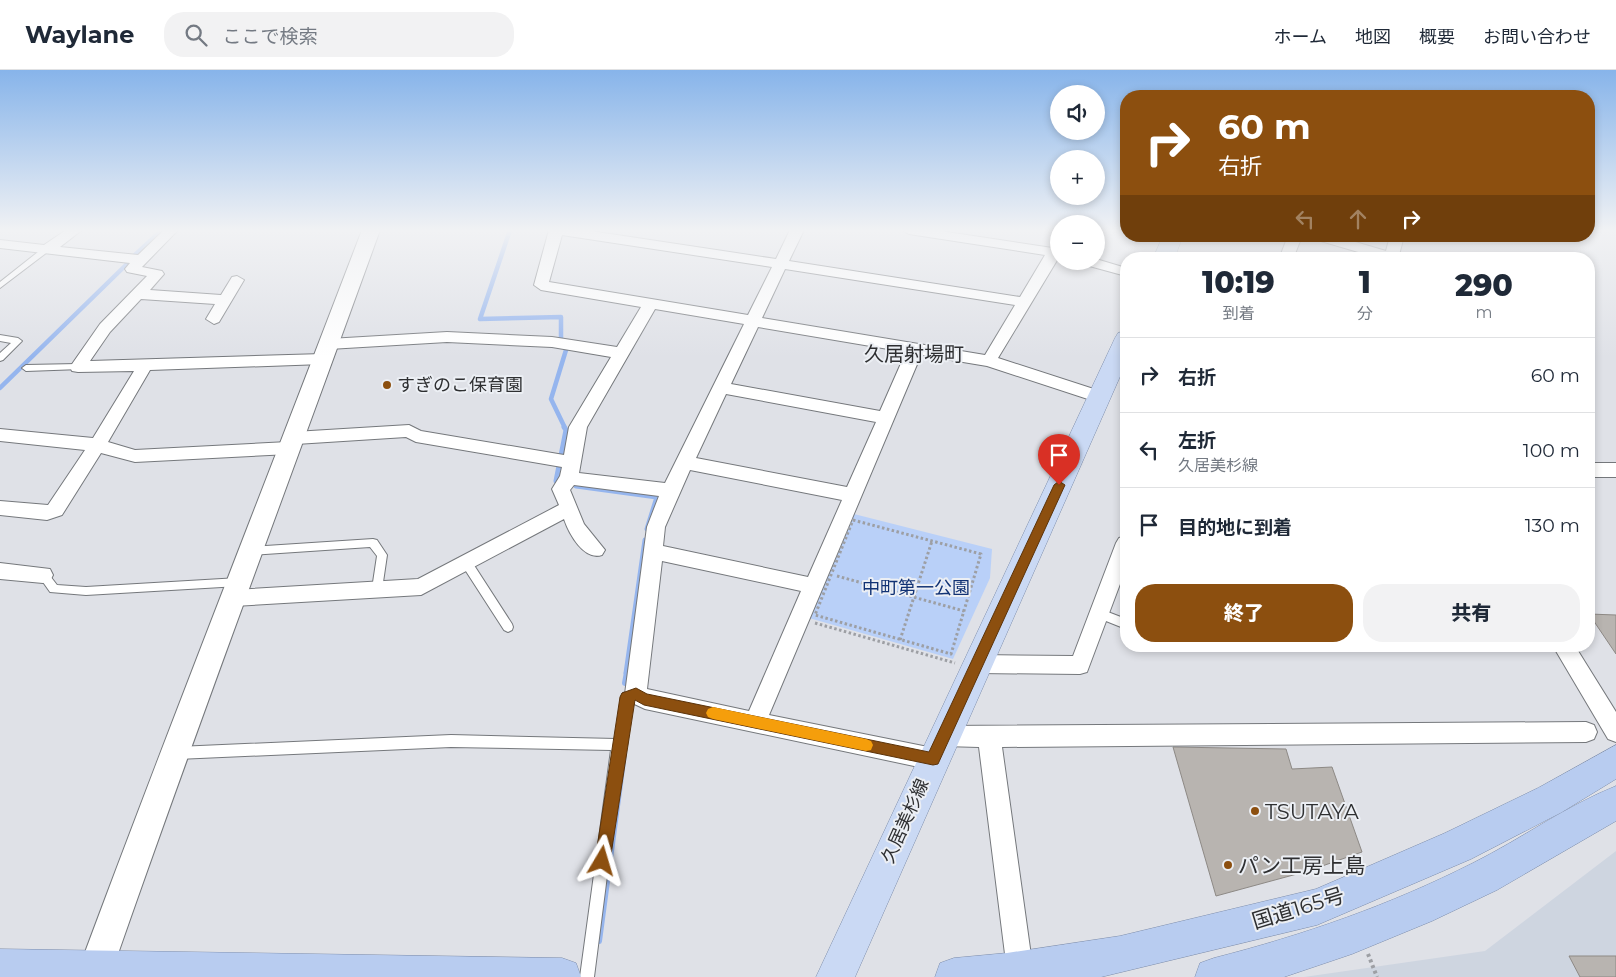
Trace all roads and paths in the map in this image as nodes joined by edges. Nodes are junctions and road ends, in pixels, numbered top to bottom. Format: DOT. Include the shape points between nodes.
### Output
graph roads {
  1 [pos="17,272"];
  2 [pos="149,272"];
  3 [pos="355,272"];
  4 [pos="544,272"];
  5 [pos="776,272"];
  6 [pos="833,272"];
  7 [pos="1043,272"];
  8 [pos="237,280"];
  9 [pos="0,286"];
  10 [pos="137,294"];
  11 [pos="225,300"];
  12 [pos="1024,302"];
  13 [pos="650,303"];
  14 [pos="214,319"];
  15 [pos="753,321"];
  16 [pos="0,338"];
  17 [pos="916,348"];
  18 [pos="326,351"];
  19 [pos="621,353"];
  20 [pos="0,358"];
  21 [pos="989,361"];
  22 [pos="145,365"];
  23 [pos="78,367"];
  24 [pos="26,368"];
  25 [pos="1119,371"];
  26 [pos="722,388"];
  27 [pos="1100,397"];
  28 [pos="886,418"];
  29 [pos="0,435"];
  30 [pos="292,443"];
  31 [pos="96,445"];
  32 [pos="685,462"];
  33 [pos="566,466"];
  34 [pos="1595,470"];
  35 [pos="1616,470"];
  36 [pos="671,491"];
  37 [pos="853,495"];
  38 [pos="0,508"];
  39 [pos="569,508"];
  40 [pos="932,541"];
  41 [pos="595,550"];
  42 [pos="252,551"];
  43 [pos="653,552"];
  44 [pos="1120,559"];
  45 [pos="466,562"];
  46 [pos="0,571"];
  47 [pos="831,574"];
  48 [pos="43,575"];
  49 [pos="814,586"];
  50 [pos="237,590"];
  51 [pos="377,590"];
  52 [pos="914,597"];
  53 [pos="964,611"];
  54 [pos="1100,614"];
  55 [pos="800,618"];
  56 [pos="1120,622"];
  57 [pos="508,626"];
  58 [pos="900,640"];
  59 [pos="1567,652"];
  60 [pos="966,664"];
  61 [pos="636,694"];
  62 [pos="755,722"];
  63 [pos="1586,732"];
  64 [pos="1616,732"];
  65 [pos="989,737"];
  66 [pos="618,745"];
  67 [pos="938,747"];
  68 [pos="173,753"];
  69 [pos="1616,761"];
  70 [pos="1616,803"];
  71 [pos="0,968"];
  72 [pos="1020,970"];
  73 [pos="94,974"];
  74 [pos="562,977"];
  75 [pos="587,977"];
  76 [pos="836,977"];
  77 [pos="954,977"];
  78 [pos="1214,977"];
  1 -- 9 [label="lane"];
  2 -- 10 [label="street" via="157,274"];
  3 -- 18 [label="street"];
  4 -- 13 [label="street" via="540,285"];
  5 -- 15 [label="street"];
  6 -- 12 [label="street"];
  7 -- 12 [label="street"];
  8 -- 11 [label="street"];
  10 -- 11 [label="street"];
  10 -- 23 [label="street" via="105,328"];
  11 -- 14 [label="street"];
  12 -- 21 [label="street"];
  13 -- 15 [label="street"];
  13 -- 19 [label="street"];
  15 -- 17 [label="street"];
  15 -- 26 [label="street"];
  16 -- 20 [label="lane" via="18,341"];
  17 -- 21 [label="street"];
  17 -- 28 [label="street"];
  18 -- 19 [label="street" via="447,337 565,344"];
  18 -- 22 [label="street"];
  18 -- 30 [label="street"];
  19 -- 33 [label="street" via="578,427"];
  21 -- 27 [label="street"];
  22 -- 23 [label="street"];
  22 -- 31 [label="street"];
  23 -- 24 [label="lane"];
  25 -- 27 [label="main road, 久居美杉線"];
  26 -- 28 [label="street"];
  26 -- 32 [label="street"];
  27 -- 60 [label="main road, 久居美杉線"];
  28 -- 37 [label="street"];
  29 -- 31 [label="street"];
  30 -- 31 [label="street" via="135,456"];
  30 -- 33 [label="street" via="408,431 416,436"];
  30 -- 42 [label="street"];
  31 -- 38 [label="street" via="54,510 47,513"];
  32 -- 36 [label="street"];
  32 -- 37 [label="street"];
  33 -- 36 [label="street"];
  33 -- 39 [label="street" via="561,490"];
  34 -- 35 [label="street"];
  36 -- 43 [label="street" via="656,527"];
  37 -- 49 [label="street"];
  39 -- 41 [label="street" via="576,527"];
  39 -- 45 [label="street"];
  40 -- 47 [label="path" via="853,520"];
  40 -- 52 [label="path"];
  40 -- 53 [label="path" via="981,554"];
  42 -- 50 [label="street"];
  42 -- 51 [label="lane" via="373,543 382,555"];
  43 -- 49 [label="street"];
  43 -- 61 [label="street"];
  44 -- 54 [label="street"];
  45 -- 51 [label="street" via="421,587"];
  45 -- 57 [label="lane"];
  46 -- 48 [label="street"];
  47 -- 52 [label="path"];
  47 -- 53 [label="path" via="815,616 951,654"];
  48 -- 50 [label="lane" via="54,589"];
  49 -- 55 [label="street"];
  50 -- 51 [label="street"];
  50 -- 68 [label="street"];
  52 -- 53 [label="path"];
  52 -- 58 [label="path"];
  54 -- 56 [label="lane"];
  54 -- 60 [label="street" via="1080,665"];
  55 -- 60 [label="path"];
  55 -- 62 [label="street"];
  59 -- 64 [label="street"];
  60 -- 67 [label="main road, 久居美杉線"];
  61 -- 62 [label="street" via="644,699"];
  61 -- 66 [label="lane" via="627,697 621,746"];
  62 -- 67 [label="street"];
  63 -- 65 [label="street"];
  65 -- 67 [label="street"];
  65 -- 72 [label="street"];
  66 -- 68 [label="lane" via="450,741"];
  66 -- 75 [label="lane"];
  67 -- 76 [label="main road, 久居美杉線"];
  68 -- 73 [label="street"];
  69 -- 72 [label="highway, 国道165号" via="1550,800 1458,846 1317,907 1120,955"];
  70 -- 78 [label="highway" via="1484,877 1376,926 1261,966"];
  71 -- 73 [label="highway"];
  72 -- 77 [label="highway, 国道165号"];
  73 -- 74 [label="highway"];
}
